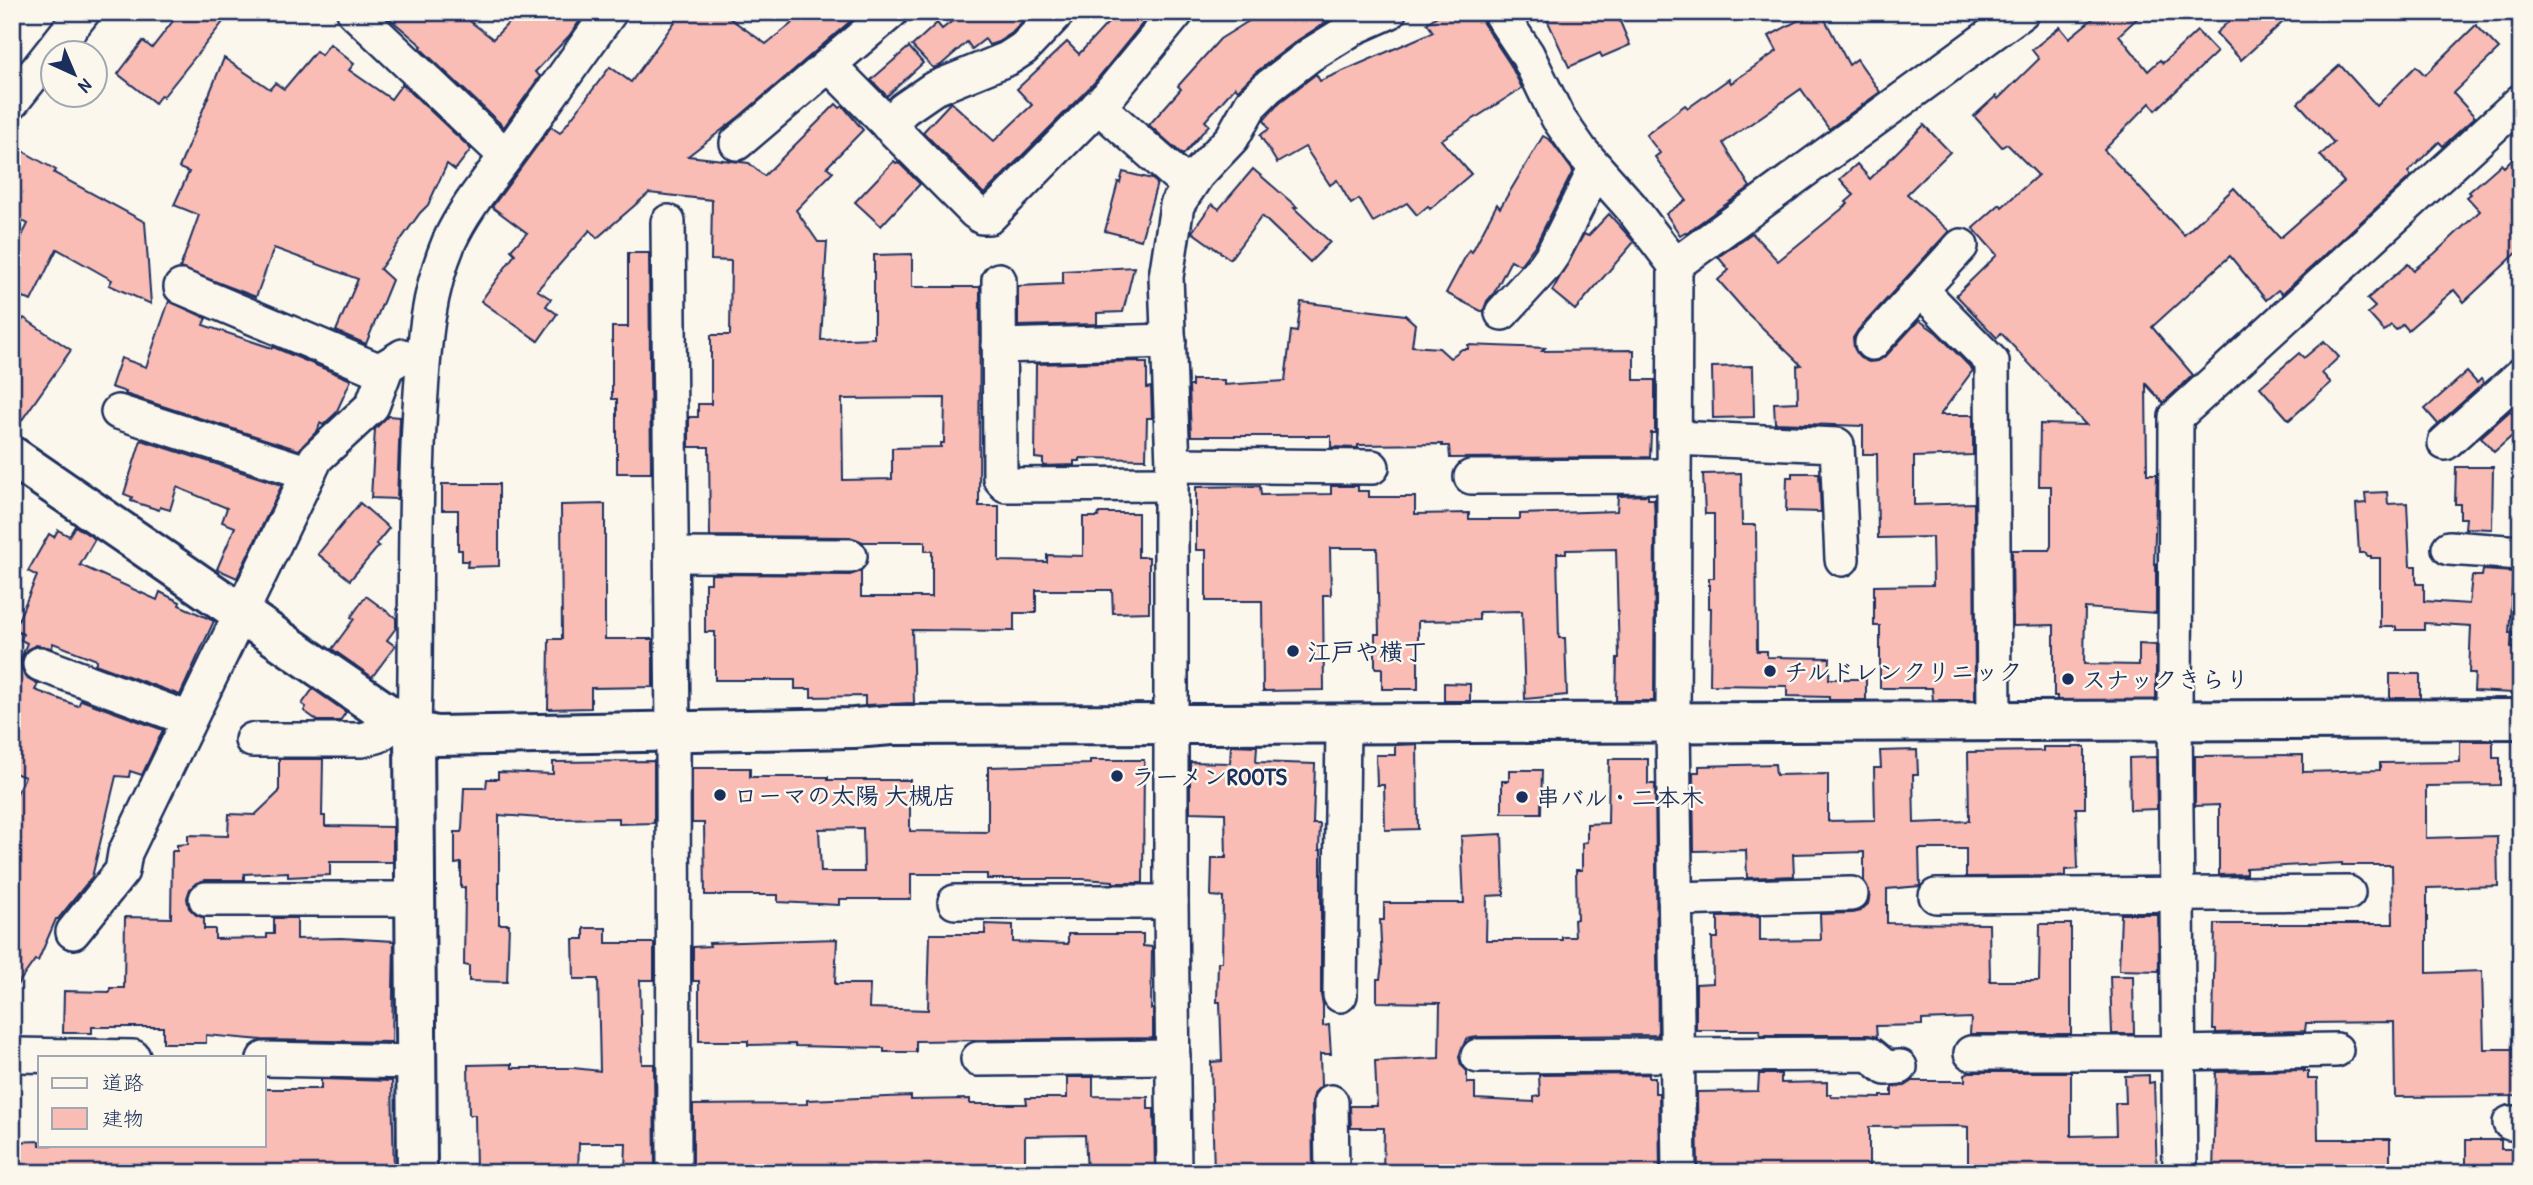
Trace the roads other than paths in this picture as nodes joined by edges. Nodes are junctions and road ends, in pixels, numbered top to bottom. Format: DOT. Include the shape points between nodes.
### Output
graph roads {
  1 [pos="83,12"];
  2 [pos="354,12"];
  3 [pos="610,12"];
  4 [pos="891,12"];
  5 [pos="1058,12"];
  6 [pos="1177,12"];
  7 [pos="1389,12"];
  8 [pos="1499,12"];
  9 [pos="2022,12"];
  10 [pos="830,66"];
  11 [pos="12,102"];
  12 [pos="2521,102"];
  13 [pos="1098,106"];
  14 [pos="888,125"];
  15 [pos="737,143"];
  16 [pos="506,156"];
  17 [pos="1596,168"];
  18 [pos="1189,186"];
  19 [pos="668,222"];
  20 [pos="1961,246"];
  21 [pos="1675,265"];
  22 [pos="999,280"];
  23 [pos="181,287"];
  24 [pos="1921,290"];
  25 [pos="1502,313"];
  26 [pos="1169,341"];
  27 [pos="1872,343"];
  28 [pos="999,346"];
  29 [pos="424,350"];
  30 [pos="387,366"];
  31 [pos="2521,375"];
  32 [pos="118,412"];
  33 [pos="1674,438"];
  34 [pos="2445,443"];
  35 [pos="12,456"];
  36 [pos="1372,467"];
  37 [pos="309,473"];
  38 [pos="1172,474"];
  39 [pos="1673,476"];
  40 [pos="1471,477"];
  41 [pos="2449,548"];
  42 [pos="2521,553"];
  43 [pos="671,555"];
  44 [pos="850,556"];
  45 [pos="1842,559"];
  46 [pos="241,613"];
  47 [pos="40,664"];
  48 [pos="189,719"];
  49 [pos="2521,719"];
  50 [pos="1343,722"];
  51 [pos="1172,723"];
  52 [pos="1673,723"];
  53 [pos="1994,723"];
  54 [pos="2175,723"];
  55 [pos="406,726"];
  56 [pos="673,730"];
  57 [pos="252,740"];
  58 [pos="2348,893"];
  59 [pos="1851,894"];
  60 [pos="1936,896"];
  61 [pos="2176,896"];
  62 [pos="206,899"];
  63 [pos="416,899"];
  64 [pos="1675,899"];
  65 [pos="955,902"];
  66 [pos="1171,902"];
  67 [pos="73,932"];
  68 [pos="1340,995"];
  69 [pos="2336,1050"];
  70 [pos="1971,1053"];
  71 [pos="2179,1053"];
  72 [pos="16,1055"];
  73 [pos="1677,1055"];
  74 [pos="74,1056"];
  75 [pos="1478,1056"];
  76 [pos="1173,1058"];
  77 [pos="266,1059"];
  78 [pos="978,1059"];
  79 [pos="417,1062"];
  80 [pos="1900,1067"];
  81 [pos="1331,1102"];
  82 [pos="417,1173"];
  83 [pos="674,1173"];
  84 [pos="1174,1173"];
  85 [pos="1332,1173"];
  86 [pos="1679,1173"];
  87 [pos="2180,1173"];
  1 -- 11 [label="street"];
  2 -- 16 [label="street"];
  3 -- 16 [label="street"];
  4 -- 10 [label="street"];
  5 -- 14 [label="street" via="1024,48 933,89"];
  6 -- 13 [label="street"];
  7 -- 18 [label="street" via="1343,34 1267,88 1251,104 1232,138"];
  8 -- 17 [label="street" via="1527,54 1558,118"];
  9 -- 21 [label="street"];
  10 -- 14 [label="street"];
  10 -- 15 [label="street"];
  12 -- 54 [label="street" via="2176,417"];
  13 -- 14 [label="street" via="989,217 975,212"];
  13 -- 18 [label="street"];
  16 -- 29 [label="street" via="459,222 449,244 433,291"];
  17 -- 21 [label="street"];
  17 -- 25 [label="street" via="1553,254"];
  18 -- 26 [label="street" via="1177,205 1166,277"];
  19 -- 43 [label="street"];
  20 -- 24 [label="street"];
  21 -- 33 [label="street"];
  22 -- 28 [label="street"];
  23 -- 30 [label="street" via="373,368"];
  24 -- 27 [label="street"];
  24 -- 53 [label="street" via="1993,362"];
  26 -- 28 [label="street"];
  26 -- 38 [label="street"];
  28 -- 38 [label="street" via="1000,478 1006,485"];
  29 -- 30 [label="street"];
  29 -- 55 [label="street" via="416,484 417,627"];
  30 -- 37 [label="street" via="372,406 323,451"];
  31 -- 34 [label="street"];
  32 -- 37 [label="street"];
  33 -- 39 [label="street"];
  33 -- 45 [label="street" via="1837,445"];
  35 -- 46 [label="street"];
  36 -- 38 [label="street"];
  37 -- 46 [label="street"];
  38 -- 51 [label="street"];
  39 -- 40 [label="street"];
  39 -- 52 [label="street"];
  41 -- 42 [label="street"];
  43 -- 44 [label="street"];
  43 -- 56 [label="street"];
  46 -- 48 [label="street"];
  46 -- 55 [label="street"];
  47 -- 48 [label="street"];
  48 -- 67 [label="street" via="125,853 122,871"];
  49 -- 54 [label="street"];
  50 -- 51 [label="street"];
  50 -- 52 [label="street"];
  50 -- 68 [label="street"];
  51 -- 56 [label="street"];
  51 -- 66 [label="street"];
  52 -- 53 [label="street"];
  52 -- 64 [label="street"];
  53 -- 54 [label="street"];
  54 -- 61 [label="street"];
  55 -- 56 [label="street" via="436,736"];
  55 -- 57 [label="street" via="362,740"];
  55 -- 63 [label="street"];
  56 -- 83 [label="street"];
  58 -- 61 [label="street"];
  59 -- 64 [label="street"];
  60 -- 61 [label="street"];
  61 -- 71 [label="street"];
  62 -- 63 [label="street"];
  63 -- 79 [label="street"];
  64 -- 73 [label="street"];
  65 -- 66 [label="street"];
  66 -- 76 [label="street"];
  69 -- 71 [label="street"];
  70 -- 71 [label="street"];
  71 -- 87 [label="street"];
  72 -- 74 [label="street"];
  73 -- 75 [label="street"];
  73 -- 80 [label="street" via="1869,1054 1886,1068"];
  73 -- 86 [label="street"];
  76 -- 78 [label="street"];
  76 -- 84 [label="street"];
  77 -- 79 [label="street"];
  79 -- 82 [label="street"];
  81 -- 85 [label="street"];
}
